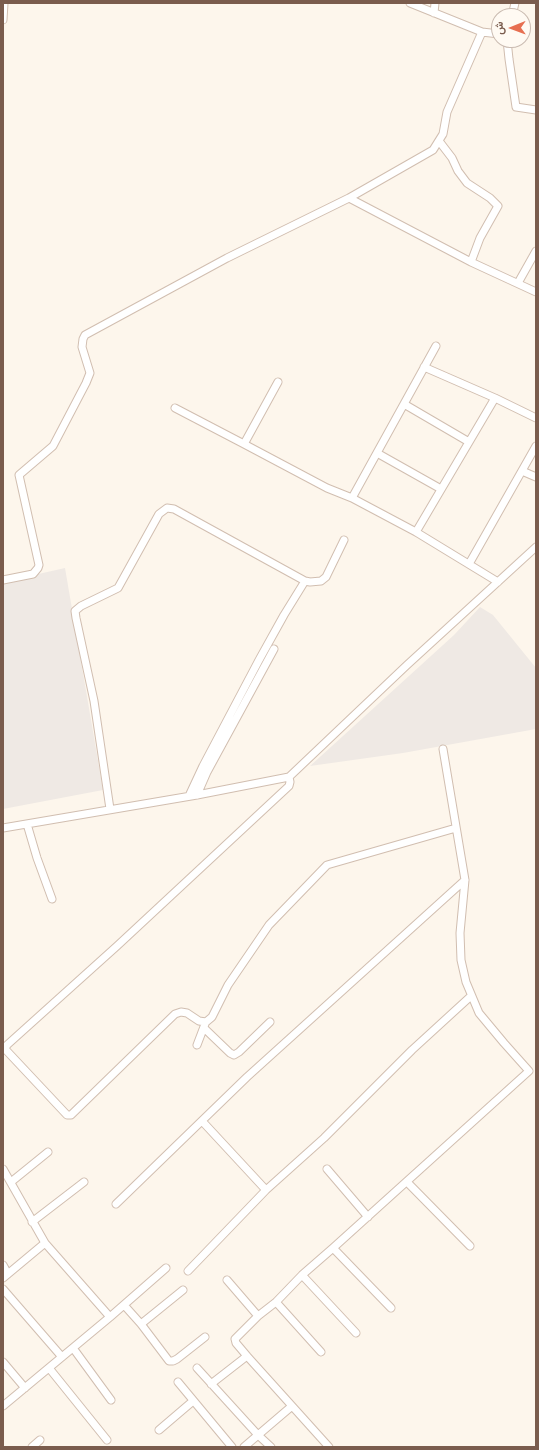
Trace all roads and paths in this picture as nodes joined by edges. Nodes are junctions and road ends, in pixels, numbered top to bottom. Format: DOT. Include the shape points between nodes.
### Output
graph roads {
  1 [pos="4,3"];
  2 [pos="410,3"];
  3 [pos="435,3"];
  4 [pos="434,13"];
  5 [pos="3,20"];
  6 [pos="482,32"];
  7 [pos="491,33"];
  8 [pos="508,48"];
  9 [pos="536,110"];
  10 [pos="439,141"];
  11 [pos="349,198"];
  12 [pos="536,251"];
  13 [pos="471,262"];
  14 [pos="518,283"];
  15 [pos="536,292"];
  16 [pos="436,346"];
  17 [pos="424,367"];
  18 [pos="278,382"];
  19 [pos="495,398"];
  20 [pos="404,404"];
  21 [pos="175,408"];
  22 [pos="536,418"];
  23 [pos="468,442"];
  24 [pos="244,444"];
  25 [pos="536,446"];
  26 [pos="377,453"];
  27 [pos="522,471"];
  28 [pos="536,477"];
  29 [pos="441,489"];
  30 [pos="352,498"];
  31 [pos="416,532"];
  32 [pos="344,540"];
  33 [pos="536,547"];
  34 [pos="469,564"];
  35 [pos="3,580"];
  36 [pos="305,581"];
  37 [pos="498,582"];
  38 [pos="274,649"];
  39 [pos="442,749"];
  40 [pos="289,777"];
  41 [pos="197,795"];
  42 [pos="189,796"];
  43 [pos="110,809"];
  44 [pos="27,824"];
  45 [pos="3,828"];
  46 [pos="456,828"];
  47 [pos="466,880"];
  48 [pos="52,899"];
  49 [pos="472,996"];
  50 [pos="270,1022"];
  51 [pos="205,1025"];
  52 [pos="197,1045"];
  53 [pos="202,1121"];
  54 [pos="48,1152"];
  55 [pos="327,1168"];
  56 [pos="3,1169"];
  57 [pos="11,1182"];
  58 [pos="84,1182"];
  59 [pos="407,1182"];
  60 [pos="266,1190"];
  61 [pos="116,1204"];
  62 [pos="368,1217"];
  63 [pos="32,1222"];
  64 [pos="45,1243"];
  65 [pos="470,1246"];
  66 [pos="333,1248"];
  67 [pos="3,1265"];
  68 [pos="166,1268"];
  69 [pos="188,1271"];
  70 [pos="302,1275"];
  71 [pos="6,1276"];
  72 [pos="227,1280"];
  73 [pos="3,1289"];
  74 [pos="183,1290"];
  75 [pos="276,1302"];
  76 [pos="124,1305"];
  77 [pos="391,1308"];
  78 [pos="258,1316"];
  79 [pos="110,1318"];
  80 [pos="141,1324"];
  81 [pos="356,1333"];
  82 [pos="204,1337"];
  83 [pos="73,1348"];
  84 [pos="321,1352"];
  85 [pos="247,1356"];
  86 [pos="62,1357"];
  87 [pos="3,1362"];
  88 [pos="49,1368"];
  89 [pos="196,1368"];
  90 [pos="178,1382"];
  91 [pos="211,1384"];
  92 [pos="25,1388"];
  93 [pos="111,1400"];
  94 [pos="193,1401"];
  95 [pos="3,1406"];
  96 [pos="292,1406"];
  97 [pos="159,1430"];
  98 [pos="258,1435"];
  99 [pos="40,1440"];
  100 [pos="106,1440"];
  101 [pos="32,1447"];
  102 [pos="232,1447"];
  103 [pos="244,1447"];
  104 [pos="271,1447"];
  105 [pos="329,1447"];
  1 -- 5 [label="street"];
  2 -- 4 [label="street"];
  3 -- 4 [label="street"];
  4 -- 6 [label="street"];
  6 -- 7 [label="street"];
  6 -- 10 [label="street" via="447,112"];
  8 -- 9 [label="street" via="516,107"];
  10 -- 11 [label="street" via="433,150"];
  10 -- 13 [label="street" via="467,183 498,206 480,238"];
  11 -- 13 [label="street"];
  11 -- 35 [label="street" via="227,258 85,335 82,347 90,373 86,383 53,446 19,475 38,568 33,574"];
  12 -- 14 [label="street"];
  13 -- 14 [label="street"];
  14 -- 15 [label="street"];
  16 -- 17 [label="street"];
  17 -- 19 [label="street"];
  17 -- 20 [label="street"];
  18 -- 24 [label="street"];
  19 -- 22 [label="street"];
  19 -- 23 [label="street"];
  20 -- 23 [label="street"];
  20 -- 26 [label="street"];
  21 -- 24 [label="street"];
  23 -- 29 [label="street"];
  24 -- 30 [label="street" via="327,488"];
  25 -- 27 [label="street"];
  26 -- 29 [label="street"];
  26 -- 30 [label="street"];
  27 -- 28 [label="street"];
  27 -- 34 [label="street"];
  29 -- 31 [label="street"];
  30 -- 31 [label="street"];
  31 -- 34 [label="street"];
  32 -- 36 [label="street" via="326,577 315,583"];
  33 -- 37 [label="street"];
  34 -- 37 [label="street"];
  36 -- 42 [label="street" via="259,660"];
  36 -- 43 [label="street" via="170,508 159,514 118,588 76,609 94,702"];
  37 -- 40 [label="street"];
  38 -- 41 [label="street"];
  39 -- 46 [label="street"];
  40 -- 41 [label="street"];
  40 -- 51 [label="street" via="289,786 4,1049 67,1115 71,1115 175,1014 187,1013"];
  41 -- 42 [label="street"];
  42 -- 43 [label="street"];
  43 -- 44 [label="street"];
  44 -- 45 [label="street"];
  44 -- 48 [label="street"];
  46 -- 47 [label="street"];
  46 -- 51 [label="street" via="327,865 269,925 228,985 212,1017"];
  47 -- 49 [label="street" via="460,933 461,960"];
  47 -- 53 [label="street" via="247,1077"];
  49 -- 59 [label="street" via="479,1013 529,1071"];
  49 -- 60 [label="street"];
  50 -- 51 [label="street" via="234,1054 230,1053"];
  51 -- 52 [label="street"];
  53 -- 60 [label="street"];
  53 -- 61 [label="street"];
  54 -- 57 [label="street"];
  55 -- 62 [label="street"];
  56 -- 57 [label="street"];
  57 -- 63 [label="street"];
  58 -- 63 [label="street"];
  59 -- 62 [label="street"];
  59 -- 65 [label="street"];
  60 -- 69 [label="street"];
  62 -- 66 [label="street"];
  63 -- 64 [label="street"];
  64 -- 71 [label="street"];
  64 -- 79 [label="street"];
  66 -- 70 [label="street"];
  66 -- 77 [label="street"];
  67 -- 71 [label="street"];
  68 -- 76 [label="street"];
  70 -- 75 [label="street"];
  70 -- 81 [label="street"];
  72 -- 78 [label="street"];
  73 -- 86 [label="street"];
  74 -- 80 [label="street"];
  75 -- 78 [label="street"];
  75 -- 84 [label="street"];
  76 -- 79 [label="street"];
  76 -- 80 [label="street"];
  78 -- 85 [label="street" via="235,1339"];
  79 -- 83 [label="street"];
  80 -- 82 [label="street" via="169,1361 173,1362"];
  83 -- 86 [label="street"];
  83 -- 93 [label="street"];
  85 -- 91 [label="street"];
  85 -- 96 [label="street"];
  86 -- 88 [label="street"];
  87 -- 92 [label="street"];
  88 -- 92 [label="street"];
  88 -- 100 [label="street"];
  89 -- 91 [label="street"];
  90 -- 94 [label="street"];
  91 -- 98 [label="street"];
  92 -- 95 [label="street"];
  94 -- 97 [label="street"];
  94 -- 102 [label="street"];
  96 -- 98 [label="street"];
  96 -- 105 [label="street"];
  98 -- 103 [label="street"];
  98 -- 104 [label="street"];
  99 -- 101 [label="street"];
}
